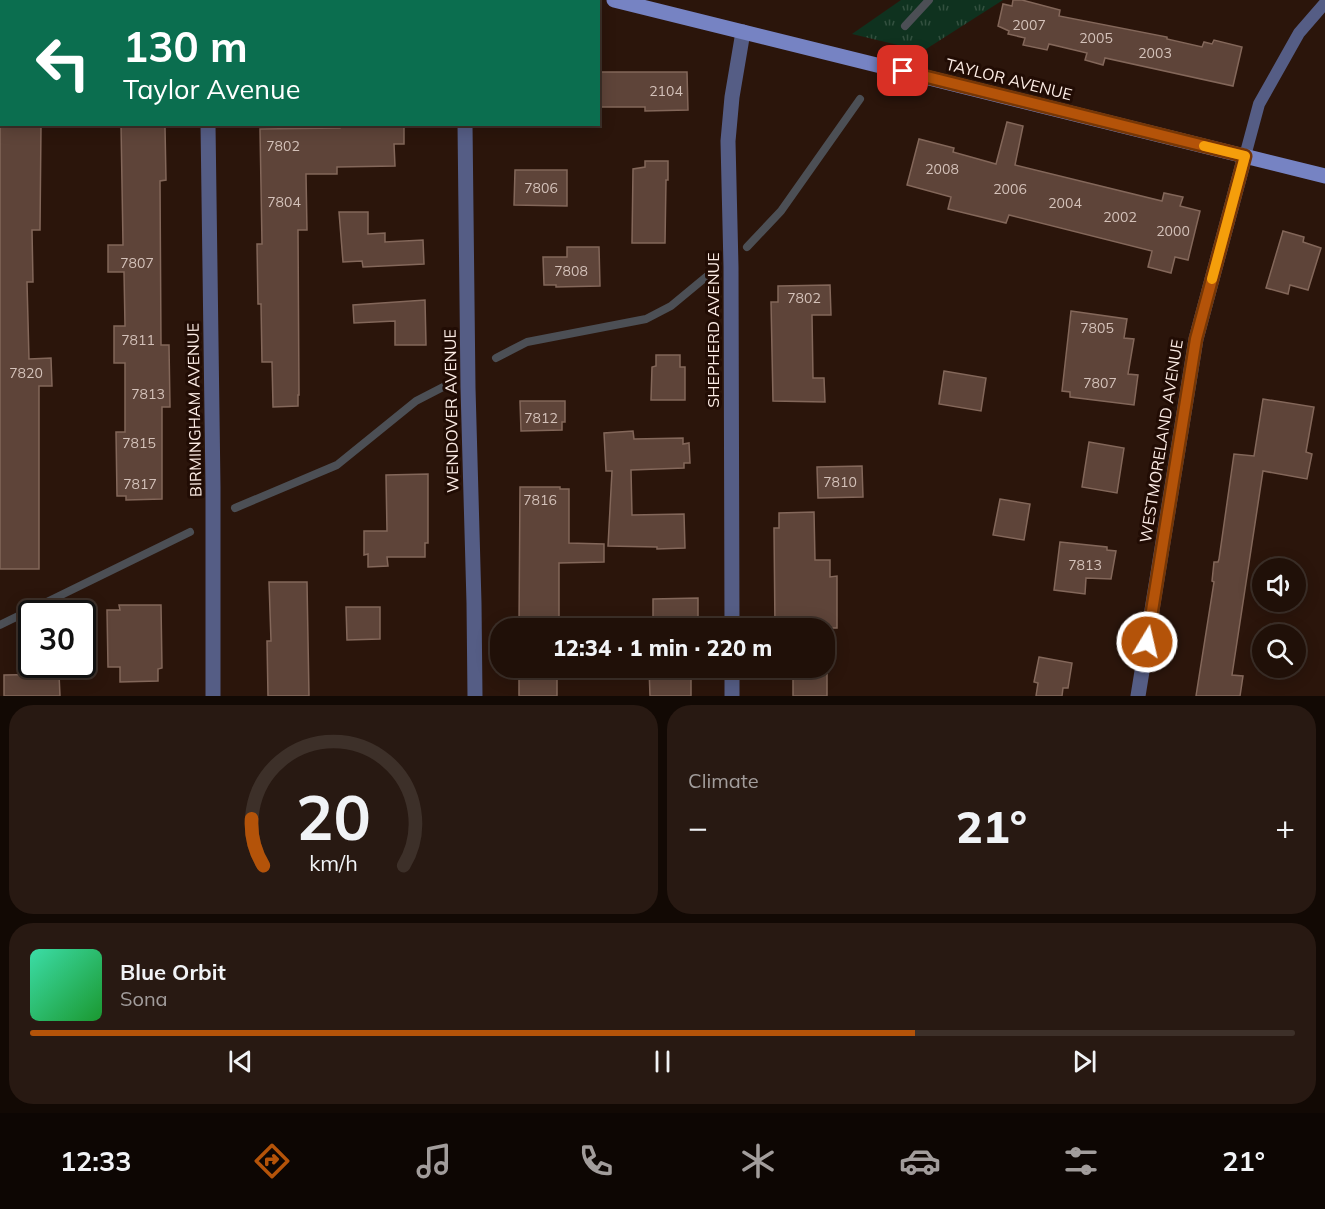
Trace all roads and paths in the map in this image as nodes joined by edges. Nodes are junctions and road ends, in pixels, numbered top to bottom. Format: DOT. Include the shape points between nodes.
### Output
graph roads {
  1 [pos="614,0"];
  2 [pos="1325,3"];
  3 [pos="658,5"];
  4 [pos="743,32"];
  5 [pos="208,126"];
  6 [pos="465,126"];
  7 [pos="1245,156"];
  8 [pos="1325,176"];
  9 [pos="732,618"];
  10 [pos="732,678"];
  11 [pos="213,696"];
  12 [pos="475,696"];
  13 [pos="732,696"];
  14 [pos="1138,696"];
  1 -- 3 [label="main road, TAYLOR AVENUE"];
  2 -- 7 [label="lane, WESTMORELAND AVENUE" via="1299,33 1258,104"];
  3 -- 4 [label="main road, TAYLOR AVENUE"];
  4 -- 7 [label="main road, TAYLOR AVENUE"];
  4 -- 9 [label="street, SHEPHERD AVENUE" via="728,141"];
  5 -- 11 [label="street, BIRMINGHAM AVENUE"];
  6 -- 12 [label="street, WENDOVER AVENUE"];
  7 -- 8 [label="main road, TAYLOR AVENUE"];
  7 -- 14 [label="street, WESTMORELAND AVENUE" via="1196,339"];
  10 -- 13 [label="street"];
}
